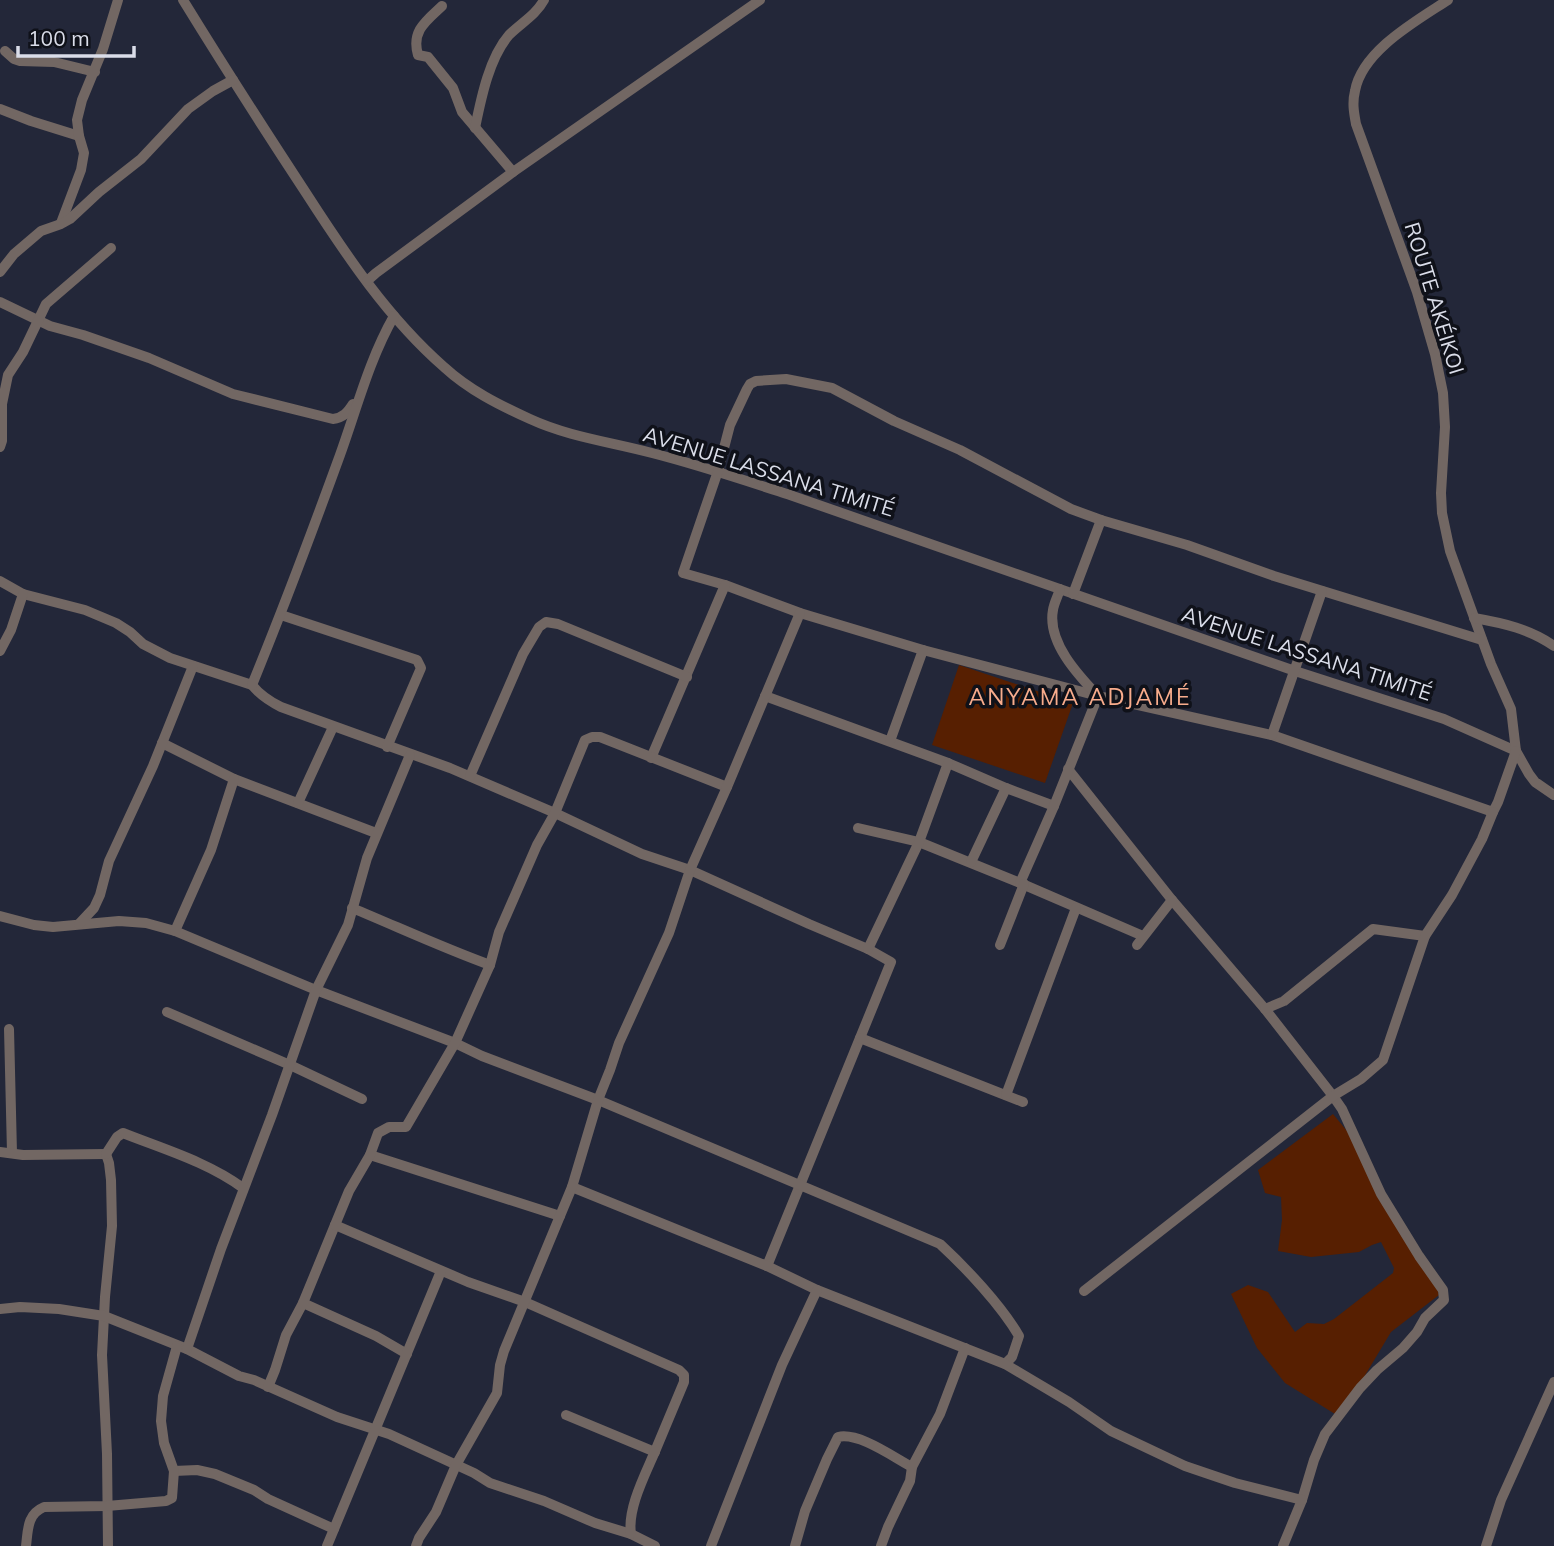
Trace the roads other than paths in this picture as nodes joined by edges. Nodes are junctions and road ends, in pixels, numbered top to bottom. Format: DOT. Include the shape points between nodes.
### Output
graph roads {
  1 [pos="118,0"];
  2 [pos="183,0"];
  3 [pos="544,0"];
  4 [pos="760,0"];
  5 [pos="1448,0"];
  6 [pos="442,6"];
  7 [pos="5,51"];
  8 [pos="95,72"];
  9 [pos="233,80"];
  10 [pos="0,109"];
  11 [pos="475,128"];
  12 [pos="79,136"];
  13 [pos="513,172"];
  14 [pos="61,224"];
  15 [pos="111,247"];
  16 [pos="0,272"];
  17 [pos="367,281"];
  18 [pos="0,302"];
  19 [pos="394,316"];
  20 [pos="39,321"];
  21 [pos="359,395"];
  22 [pos="0,447"];
  23 [pos="718,471"];
  24 [pos="1101,520"];
  25 [pos="0,581"];
  26 [pos="725,585"];
  27 [pos="1060,589"];
  28 [pos="1322,591"];
  29 [pos="23,594"];
  30 [pos="1073,594"];
  31 [pos="800,612"];
  32 [pos="281,615"];
  33 [pos="1474,618"];
  34 [pos="1482,640"];
  35 [pos="1554,646"];
  36 [pos="923,650"];
  37 [pos="0,652"];
  38 [pos="193,666"];
  39 [pos="1295,671"];
  40 [pos="687,677"];
  41 [pos="252,685"];
  42 [pos="765,696"];
  43 [pos="1098,696"];
  44 [pos="334,727"];
  45 [pos="1272,735"];
  46 [pos="890,741"];
  47 [pos="162,743"];
  48 [pos="387,747"];
  49 [pos="1516,751"];
  50 [pos="410,755"];
  51 [pos="651,758"];
  52 [pos="948,763"];
  53 [pos="1068,769"];
  54 [pos="470,776"];
  55 [pos="234,779"];
  56 [pos="727,788"];
  57 [pos="1006,788"];
  58 [pos="1554,795"];
  59 [pos="299,803"];
  60 [pos="1055,806"];
  61 [pos="1493,812"];
  62 [pos="555,813"];
  63 [pos="858,828"];
  64 [pos="376,834"];
  65 [pos="919,842"];
  66 [pos="971,862"];
  67 [pos="690,870"];
  68 [pos="1022,883"];
  69 [pos="1172,900"];
  70 [pos="352,908"];
  71 [pos="1076,908"];
  72 [pos="0,916"];
  73 [pos="79,925"];
  74 [pos="175,931"];
  75 [pos="1425,936"];
  76 [pos="1000,945"];
  77 [pos="868,949"];
  78 [pos="490,965"];
  79 [pos="316,990"];
  80 [pos="1265,1009"];
  81 [pos="167,1012"];
  82 [pos="9,1029"];
  83 [pos="860,1038"];
  84 [pos="455,1043"];
  85 [pos="290,1065"];
  86 [pos="1006,1095"];
  87 [pos="1332,1096"];
  88 [pos="362,1099"];
  89 [pos="598,1100"];
  90 [pos="1023,1102"];
  91 [pos="0,1152"];
  92 [pos="12,1153"];
  93 [pos="106,1154"];
  94 [pos="370,1155"];
  95 [pos="801,1184"];
  96 [pos="572,1187"];
  97 [pos="243,1188"];
  98 [pos="560,1216"];
  99 [pos="335,1225"];
  100 [pos="767,1266"];
  101 [pos="441,1271"];
  102 [pos="817,1290"];
  103 [pos="1084,1292"];
  104 [pos="525,1302"];
  105 [pos="303,1303"];
  106 [pos="0,1309"];
  107 [pos="104,1316"];
  108 [pos="182,1348"];
  109 [pos="965,1348"];
  110 [pos="407,1354"];
  111 [pos="1005,1364"];
  112 [pos="1554,1382"];
  113 [pos="268,1387"];
  114 [pos="566,1415"];
  115 [pos="376,1430"];
  116 [pos="655,1452"];
  117 [pos="456,1465"];
  118 [pos="912,1467"];
  119 [pos="174,1471"];
  120 [pos="1302,1500"];
  121 [pos="107,1506"];
  122 [pos="334,1529"];
  123 [pos="631,1534"];
  124 [pos="26,1546"];
  125 [pos="108,1546"];
  126 [pos="327,1546"];
  127 [pos="416,1546"];
  128 [pos="655,1546"];
  129 [pos="711,1546"];
  130 [pos="795,1546"];
  131 [pos="881,1546"];
  132 [pos="1283,1546"];
  133 [pos="1486,1546"];
  1 -- 8 [label="street"];
  2 -- 9 [label="street, AVENUE LASSANA TIMITÉ"];
  3 -- 11 [label="street" via="500,49"];
  4 -- 13 [label="street"];
  5 -- 33 [label="street, ROUTE AKÉIKOI" via="1371,58 1358,79 1353,107 1436,354 1444,405 1442,513"];
  6 -- 11 [label="street" via="418,31 416,48 453,88"];
  7 -- 8 [label="street" via="20,61 54,62"];
  8 -- 12 [label="street" via="82,100"];
  9 -- 14 [label="street" via="188,109 141,159"];
  9 -- 17 [label="street, AVENUE LASSANA TIMITÉ"];
  10 -- 12 [label="street"];
  11 -- 13 [label="street"];
  12 -- 14 [label="street" via="82,170"];
  13 -- 17 [label="street"];
  14 -- 16 [label="street" via="41,232"];
  15 -- 20 [label="street" via="50,300"];
  17 -- 19 [label="street, AVENUE LASSANA TIMITÉ"];
  18 -- 20 [label="street"];
  19 -- 21 [label="street"];
  19 -- 23 [label="street, AVENUE LASSANA TIMITÉ" via="445,369 478,393 532,420 581,438"];
  20 -- 21 [label="street" via="149,358 233,394 324,418 340,418"];
  20 -- 22 [label="street" via="8,375"];
  21 -- 32 [label="street"];
  23 -- 24 [label="street" via="730,425 750,384 786,379 832,388"];
  23 -- 26 [label="street" via="683,573"];
  23 -- 27 [label="street, AVENUE LASSANA TIMITÉ"];
  24 -- 28 [label="street"];
  24 -- 30 [label="street"];
  25 -- 29 [label="street"];
  26 -- 31 [label="street"];
  26 -- 40 [label="street"];
  27 -- 30 [label="street, AVENUE LASSANA TIMITÉ"];
  27 -- 43 [label="street" via="1052,612 1055,635 1077,674"];
  28 -- 34 [label="street"];
  28 -- 39 [label="street"];
  29 -- 37 [label="street"];
  29 -- 38 [label="street" via="116,623 155,651"];
  30 -- 39 [label="street, AVENUE LASSANA TIMITÉ"];
  31 -- 36 [label="street"];
  31 -- 42 [label="street"];
  32 -- 41 [label="street"];
  32 -- 48 [label="street" via="417,660 421,668"];
  33 -- 34 [label="street, ROUTE AKÉIKOI"];
  33 -- 35 [label="street" via="1506,624"];
  34 -- 49 [label="street, ROUTE AKÉIKOI" via="1511,709"];
  36 -- 43 [label="street"];
  36 -- 46 [label="street"];
  38 -- 41 [label="street"];
  38 -- 47 [label="street"];
  39 -- 45 [label="street"];
  39 -- 49 [label="street, AVENUE LASSANA TIMITÉ" via="1444,719"];
  40 -- 51 [label="street"];
  40 -- 54 [label="street" via="546,622 523,654"];
  41 -- 44 [label="street" via="269,701"];
  42 -- 46 [label="street"];
  42 -- 56 [label="street"];
  43 -- 45 [label="street"];
  43 -- 53 [label="street"];
  44 -- 48 [label="street"];
  44 -- 59 [label="street"];
  45 -- 61 [label="street"];
  46 -- 52 [label="street"];
  47 -- 55 [label="street"];
  47 -- 73 [label="street" via="108,861 100,895"];
  48 -- 50 [label="street"];
  49 -- 58 [label="street, ROUTE AKÉIKOI" via="1535,782"];
  49 -- 61 [label="street"];
  50 -- 54 [label="street"];
  50 -- 64 [label="street"];
  51 -- 56 [label="street"];
  51 -- 62 [label="street" via="600,737 585,740"];
  52 -- 57 [label="street"];
  52 -- 65 [label="street"];
  53 -- 60 [label="street"];
  53 -- 69 [label="street"];
  54 -- 62 [label="street"];
  55 -- 59 [label="street"];
  55 -- 74 [label="street" via="208,857"];
  56 -- 67 [label="street"];
  57 -- 60 [label="street"];
  57 -- 66 [label="street"];
  59 -- 64 [label="street"];
  60 -- 68 [label="street"];
  61 -- 75 [label="street" via="1452,895"];
  62 -- 67 [label="street" via="642,854"];
  62 -- 78 [label="street" via="499,932"];
  63 -- 65 [label="street"];
  64 -- 70 [label="street"];
  65 -- 66 [label="street"];
  65 -- 77 [label="street"];
  66 -- 68 [label="street"];
  67 -- 77 [label="street"];
  67 -- 89 [label="street" via="669,933"];
  68 -- 71 [label="street"];
  68 -- 76 [label="street"];
  69 -- 71 [label="street" via="1140,940"];
  69 -- 80 [label="street"];
  70 -- 78 [label="street"];
  70 -- 79 [label="street"];
  71 -- 86 [label="street"];
  72 -- 73 [label="street" via="43,926"];
  73 -- 74 [label="street" via="119,921"];
  74 -- 79 [label="street"];
  75 -- 80 [label="street" via="1373,929 1284,1001"];
  75 -- 87 [label="street" via="1382,1060"];
  77 -- 83 [label="street" via="891,962"];
  78 -- 84 [label="street"];
  79 -- 84 [label="street"];
  79 -- 85 [label="street"];
  80 -- 87 [label="street"];
  81 -- 85 [label="street"];
  82 -- 92 [label="street"];
  83 -- 86 [label="street"];
  83 -- 95 [label="street"];
  84 -- 89 [label="street"];
  84 -- 94 [label="street" via="406,1127 377,1133"];
  85 -- 88 [label="street"];
  85 -- 97 [label="street"];
  86 -- 90 [label="street"];
  87 -- 103 [label="street"];
  87 -- 120 [label="street" via="1381,1194 1443,1290 1444,1300 1344,1407 1325,1434"];
  89 -- 95 [label="street"];
  89 -- 96 [label="street"];
  91 -- 92 [label="street"];
  92 -- 93 [label="street"];
  93 -- 97 [label="street" via="124,1133 211,1168"];
  93 -- 107 [label="street" via="112,1226"];
  94 -- 98 [label="street"];
  94 -- 99 [label="street"];
  95 -- 100 [label="street"];
  95 -- 111 [label="street" via="940,1244 1016,1330 1019,1336"];
  96 -- 98 [label="street"];
  96 -- 100 [label="street"];
  97 -- 108 [label="street"];
  98 -- 104 [label="street"];
  99 -- 101 [label="street"];
  99 -- 105 [label="street"];
  100 -- 102 [label="street"];
  101 -- 104 [label="street"];
  101 -- 110 [label="street"];
  102 -- 109 [label="street"];
  102 -- 129 [label="street" via="782,1365"];
  104 -- 116 [label="street" via="684,1374"];
  104 -- 117 [label="street" via="504,1351 497,1393"];
  105 -- 110 [label="street"];
  105 -- 113 [label="street"];
  106 -- 107 [label="street" via="59,1309"];
  107 -- 108 [label="street"];
  107 -- 121 [label="street"];
  108 -- 113 [label="street"];
  108 -- 119 [label="street" via="163,1396 161,1421"];
  109 -- 111 [label="street"];
  109 -- 118 [label="street" via="940,1414"];
  110 -- 115 [label="street"];
  111 -- 120 [label="street" via="1111,1431 1185,1466"];
  112 -- 133 [label="street"];
  113 -- 115 [label="street"];
  114 -- 116 [label="street"];
  115 -- 117 [label="street"];
  115 -- 122 [label="street"];
  116 -- 123 [label="street" via="632,1511"];
  117 -- 123 [label="street" via="489,1483"];
  117 -- 127 [label="street"];
  118 -- 130 [label="street" via="856,1437 838,1437"];
  118 -- 131 [label="street"];
  119 -- 121 [label="street" via="172,1498"];
  119 -- 122 [label="street" via="215,1474"];
  120 -- 132 [label="street"];
  121 -- 124 [label="street" via="38,1509 30,1517"];
  121 -- 125 [label="street"];
  122 -- 126 [label="street"];
  123 -- 128 [label="street"];
}
